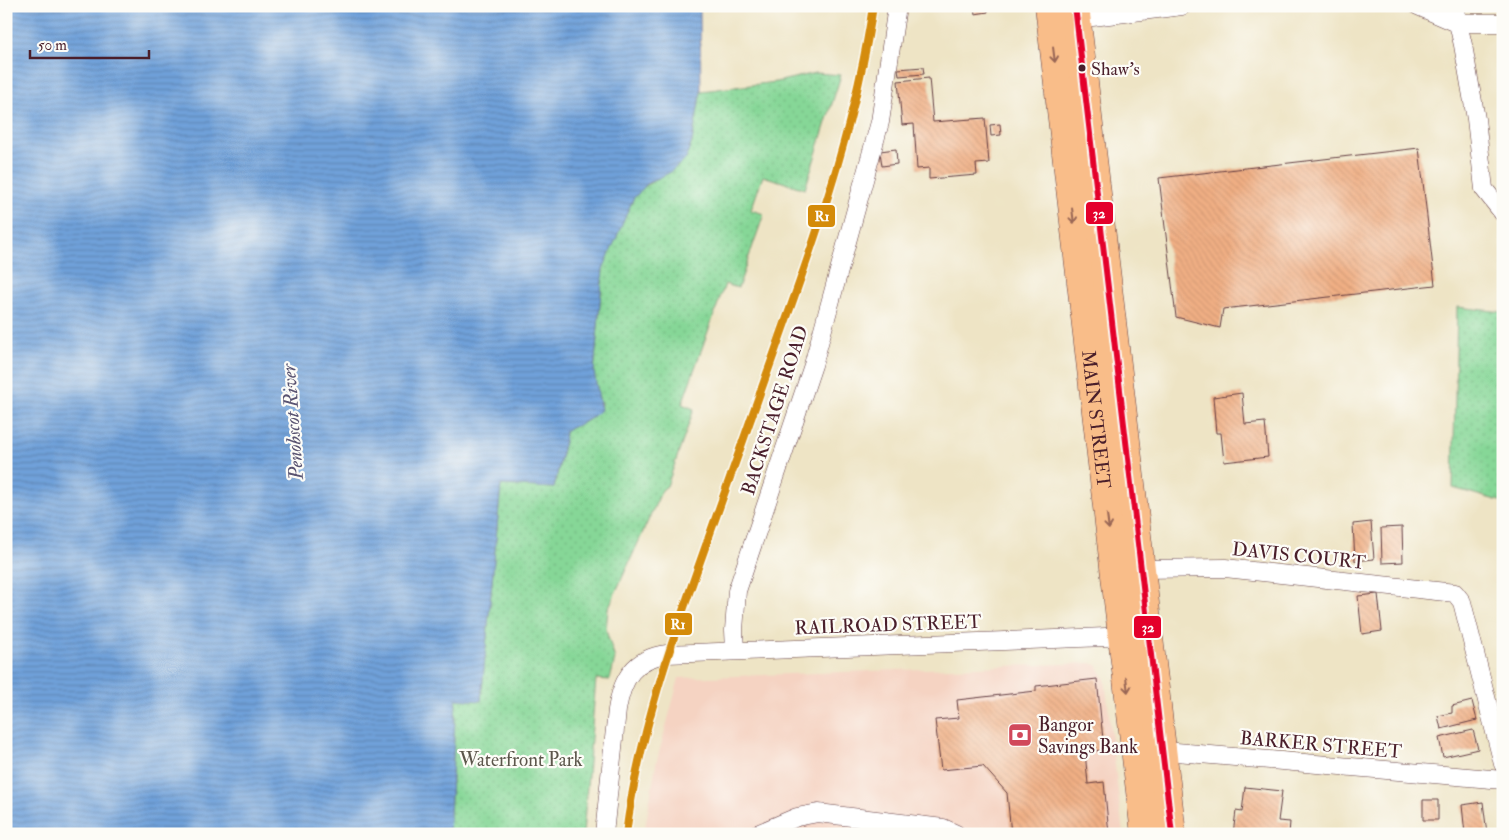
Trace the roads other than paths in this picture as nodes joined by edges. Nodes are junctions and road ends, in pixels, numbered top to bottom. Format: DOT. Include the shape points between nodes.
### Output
graph roads {
  1 [pos="896,6"];
  2 [pos="1182,6"];
  3 [pos="1418,6"];
  4 [pos="1062,13"];
  5 [pos="1455,14"];
  6 [pos="1503,24"];
  7 [pos="1501,212"];
  8 [pos="1139,569"];
  9 [pos="1134,636"];
  10 [pos="735,651"];
  11 [pos="1148,751"];
  12 [pos="1503,764"];
  13 [pos="1503,780"];
  14 [pos="604,834"];
  15 [pos="757,834"];
  16 [pos="956,834"];
  17 [pos="1145,834"];
  18 [pos="1172,834"];
  1 -- 10 [label="street, BACKSTAGE ROAD" via="880,122 813,365 737,591"];
  2 -- 4 [label="street"];
  3 -- 5 [label="street"];
  4 -- 8 [label="main road, MAIN STREET"];
  4 -- 9 [label="main road, MAIN STREET, one-way"];
  5 -- 6 [label="street"];
  5 -- 7 [label="street" via="1476,119 1484,189"];
  8 -- 9 [label="main road, MAIN STREET"];
  8 -- 12 [label="street, DAVIS COURT" via="1225,568 1455,593 1462,602"];
  9 -- 10 [label="street, RAILROAD STREET"];
  9 -- 11 [label="main road, MAIN STREET"];
  10 -- 14 [label="street, RAILROAD STREET" via="660,655 634,667 623,684 617,705"];
  11 -- 13 [label="street, BARKER STREET"];
  11 -- 17 [label="main road, MAIN STREET"];
  11 -- 18 [label="main road, MAIN STREET"];
  15 -- 16 [label="street" via="797,817 825,813 943,828"];
}
